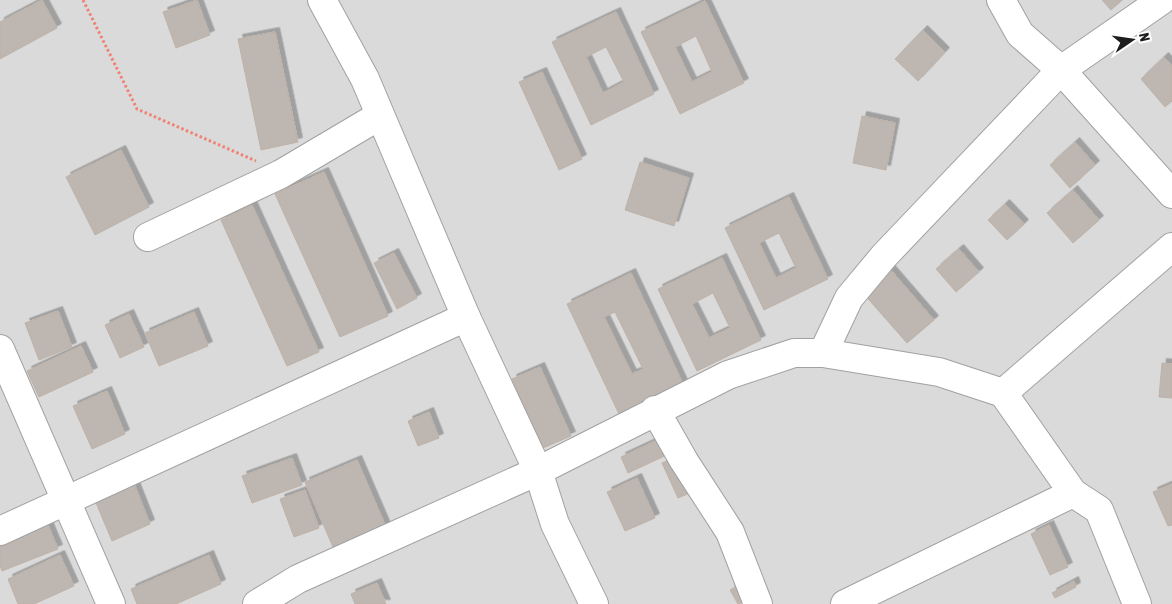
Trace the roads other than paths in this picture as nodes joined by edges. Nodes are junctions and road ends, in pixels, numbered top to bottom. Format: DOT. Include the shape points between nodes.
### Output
graph roads {
  1 [pos="322,0"];
  2 [pos="1001,0"];
  3 [pos="1162,0"];
  4 [pos="1062,70"];
  5 [pos="379,116"];
  6 [pos="1172,194"];
  7 [pos="148,238"];
  8 [pos="1172,247"];
  9 [pos="466,317"];
  10 [pos="0,349"];
  11 [pos="823,353"];
  12 [pos="1003,393"];
  13 [pos="655,410"];
  14 [pos="538,471"];
  15 [pos="1073,492"];
  16 [pos="66,501"];
  17 [pos="0,531"];
  18 [pos="112,604"];
  19 [pos="257,604"];
  20 [pos="594,604"];
  21 [pos="758,604"];
  22 [pos="845,604"];
  23 [pos="1136,604"];
  1 -- 5 [label="street" via="365,79"];
  2 -- 4 [label="street" via="1020,34"];
  3 -- 4 [label="street"];
  4 -- 6 [label="street"];
  4 -- 11 [label="street" via="884,256 849,298"];
  5 -- 7 [label="street" via="281,174"];
  5 -- 9 [label="street"];
  8 -- 12 [label="street"];
  9 -- 14 [label="street"];
  9 -- 16 [label="street"];
  10 -- 16 [label="street"];
  11 -- 12 [label="street" via="939,372"];
  11 -- 13 [label="street" via="794,353 728,375"];
  12 -- 15 [label="street"];
  13 -- 14 [label="street"];
  13 -- 21 [label="street" via="730,532"];
  14 -- 19 [label="street" via="298,579"];
  14 -- 20 [label="street" via="555,524"];
  15 -- 22 [label="street"];
  15 -- 23 [label="street" via="1099,510"];
  16 -- 17 [label="street"];
  16 -- 18 [label="street"];
}
